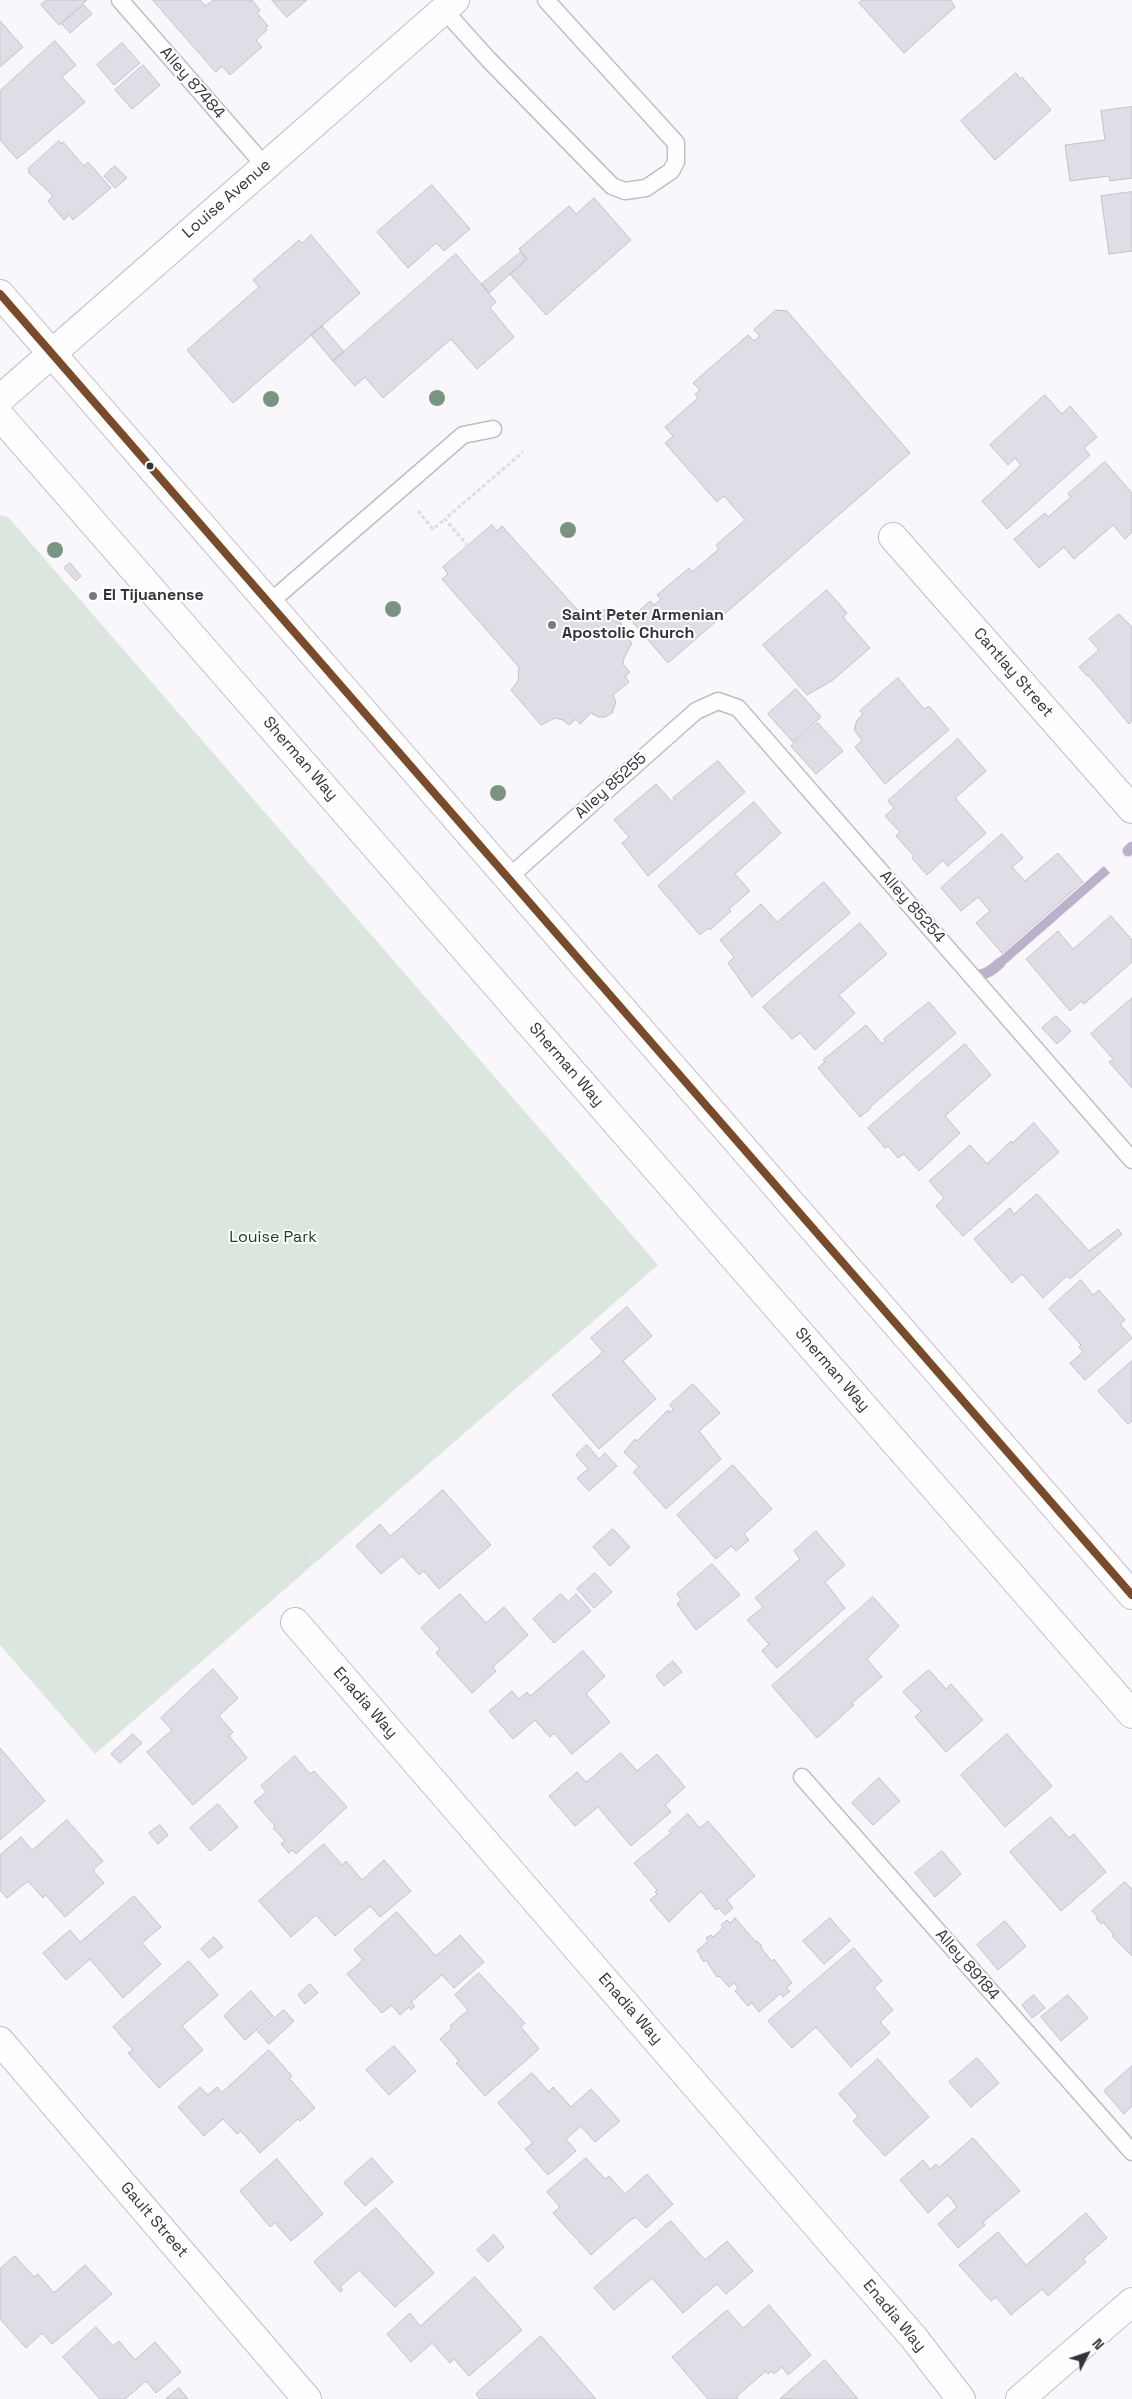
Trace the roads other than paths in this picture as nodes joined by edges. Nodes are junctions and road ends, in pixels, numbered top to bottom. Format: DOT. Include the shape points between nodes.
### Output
graph roads {
  1 [pos="120,0"];
  2 [pos="546,0"];
  3 [pos="450,5"];
  4 [pos="265,166"];
  5 [pos="0,294"];
  6 [pos="51,353"];
  7 [pos="0,399"];
  8 [pos="0,416"];
  9 [pos="493,429"];
  10 [pos="893,537"];
  11 [pos="269,603"];
  12 [pos="718,701"];
  13 [pos="1132,809"];
  14 [pos="508,878"];
  15 [pos="1132,1160"];
  16 [pos="1132,1595"];
  17 [pos="295,1622"];
  18 [pos="1132,1714"];
  19 [pos="802,1777"];
  20 [pos="0,2041"];
  21 [pos="1132,2152"];
  22 [pos="1132,2302"];
  23 [pos="307,2399"];
  24 [pos="961,2399"];
  25 [pos="1020,2399"];
  1 -- 4 [label="lane, Alley 87484"];
  2 -- 3 [label="lane" via="676,143 676,162 671,171 646,188 625,191 612,186 489,60"];
  3 -- 4 [label="main road, Louise Avenue"];
  4 -- 6 [label="main road, Louise Avenue"];
  5 -- 6 [label="main road"];
  6 -- 7 [label="main road, Louise Avenue"];
  6 -- 11 [label="main road"];
  8 -- 18 [label="main road, Sherman Way"];
  9 -- 11 [label="lane" via="463,434"];
  10 -- 13 [label="main road, Cantlay Street"];
  11 -- 14 [label="main road"];
  12 -- 14 [label="lane, Alley 85255" via="696,711"];
  12 -- 15 [label="lane, Alley 85254" via="738,708"];
  14 -- 16 [label="main road"];
  17 -- 24 [label="main road, Enadia Way" via="914,2338"];
  19 -- 21 [label="lane, Alley 89184"];
  20 -- 23 [label="main road, Gault Street"];
  22 -- 25 [label="main road"];
}
